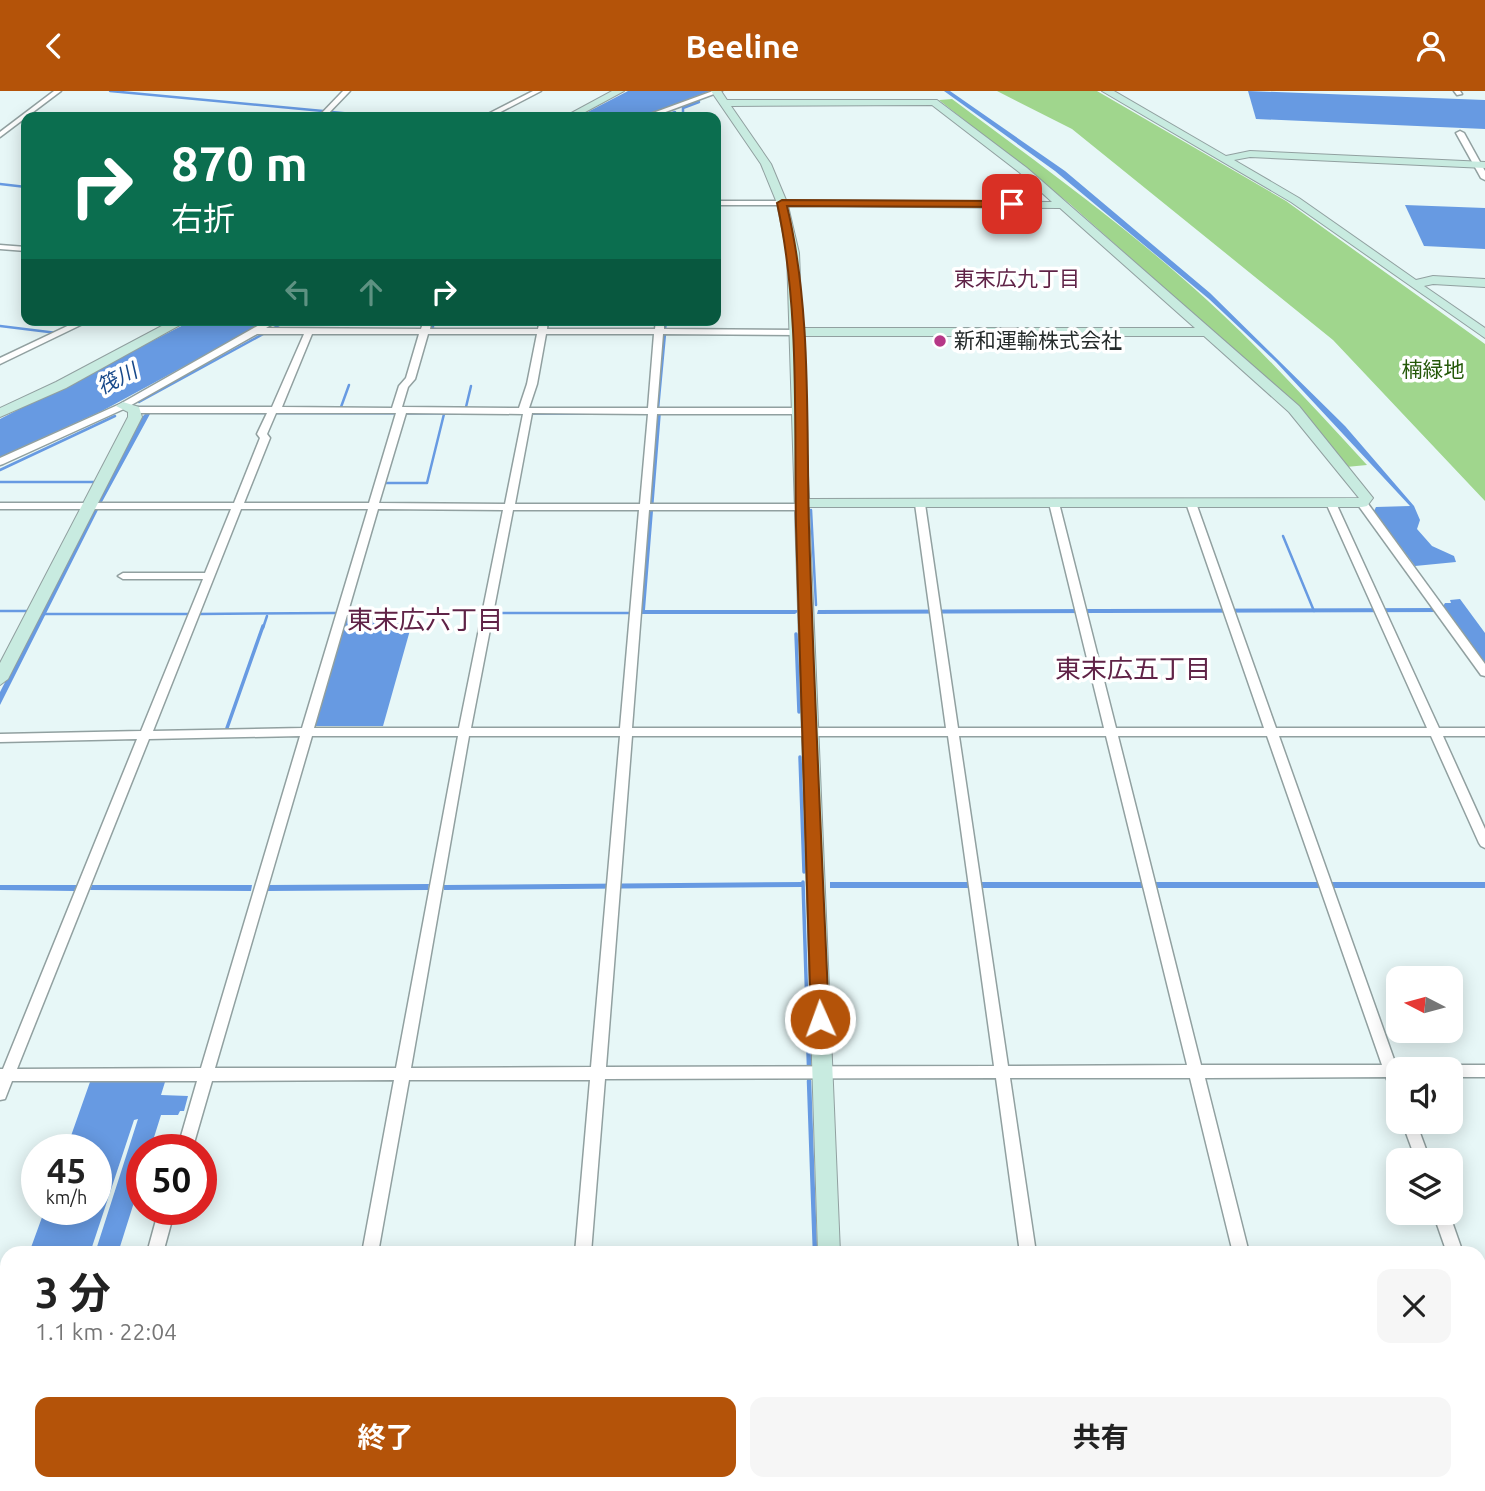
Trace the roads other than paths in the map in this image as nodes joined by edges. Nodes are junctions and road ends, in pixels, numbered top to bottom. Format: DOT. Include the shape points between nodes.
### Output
graph roads {
  1 [pos="58,91"];
  2 [pos="347,91"];
  3 [pos="538,91"];
  4 [pos="619,91"];
  5 [pos="1107,91"];
  6 [pos="1121,91"];
  7 [pos="719,94"];
  8 [pos="676,106"];
  9 [pos="34,112"];
  10 [pos="326,112"];
  11 [pos="496,112"];
  12 [pos="579,112"];
  13 [pos="660,112"];
  14 [pos="680,112"];
  15 [pos="21,122"];
  16 [pos="4,129"];
  17 [pos="1460,133"];
  18 [pos="0,135"];
  19 [pos="1232,158"];
  20 [pos="1481,165"];
  21 [pos="1485,178"];
  22 [pos="721,203"];
  23 [pos="782,203"];
  24 [pos="1064,205"];
  25 [pos="0,247"];
  26 [pos="21,249"];
  27 [pos="1421,283"];
  28 [pos="1485,283"];
  29 [pos="1485,322"];
  30 [pos="74,326"];
  31 [pos="172,326"];
  32 [pos="265,326"];
  33 [pos="426,326"];
  34 [pos="543,326"];
  35 [pos="660,326"];
  36 [pos="256,331"];
  37 [pos="309,331"];
  38 [pos="542,331"];
  39 [pos="425,332"];
  40 [pos="659,332"];
  41 [pos="797,332"];
  42 [pos="1206,332"];
  43 [pos="1485,334"];
  44 [pos="0,361"];
  45 [pos="128,408"];
  46 [pos="653,410"];
  47 [pos="799,411"];
  48 [pos="273,412"];
  49 [pos="400,412"];
  50 [pos="526,412"];
  51 [pos="0,413"];
  52 [pos="0,462"];
  53 [pos="1054,503"];
  54 [pos="1191,503"];
  55 [pos="1331,503"];
  56 [pos="1362,503"];
  57 [pos="920,504"];
  58 [pos="237,505"];
  59 [pos="373,505"];
  60 [pos="803,505"];
  61 [pos="0,506"];
  62 [pos="95,506"];
  63 [pos="509,506"];
  64 [pos="649,506"];
  65 [pos="122,576"];
  66 [pos="208,576"];
  67 [pos="1229,610"];
  68 [pos="936,611"];
  69 [pos="1485,672"];
  70 [pos="0,679"];
  71 [pos="306,732"];
  72 [pos="1112,732"];
  73 [pos="1435,732"];
  74 [pos="1485,732"];
  75 [pos="464,733"];
  76 [pos="625,733"];
  77 [pos="808,733"];
  78 [pos="954,733"];
  79 [pos="1271,733"];
  80 [pos="144,735"];
  81 [pos="0,738"];
  82 [pos="1485,843"];
  83 [pos="1390,1057"];
  84 [pos="1386,1071"];
  85 [pos="1463,1071"];
  86 [pos="1485,1071"];
  87 [pos="1197,1072"];
  88 [pos="1002,1073"];
  89 [pos="402,1074"];
  90 [pos="4,1075"];
  91 [pos="597,1075"];
  92 [pos="822,1075"];
  93 [pos="205,1077"];
  94 [pos="0,1094"];
  95 [pos="189,1134"];
  96 [pos="163,1225"];
  97 [pos="1445,1225"];
  98 [pos="157,1246"];
  99 [pos="371,1246"];
  100 [pos="584,1246"];
  101 [pos="829,1246"];
  102 [pos="1027,1246"];
  103 [pos="1239,1246"];
  104 [pos="1453,1246"];
  1 -- 9 [label="street"];
  2 -- 10 [label="street"];
  3 -- 11 [label="street"];
  4 -- 12 [label="street"];
  5 -- 19 [label="street"];
  6 -- 19 [label="street"];
  7 -- 8 [label="street"];
  7 -- 23 [label="street" via="766,164"];
  7 -- 24 [label="street" via="934,102"];
  8 -- 13 [label="street"];
  8 -- 14 [label="street"];
  15 -- 16 [label="street"];
  16 -- 18 [label="street"];
  17 -- 20 [label="street"];
  19 -- 20 [label="street" via="1250,154"];
  19 -- 27 [label="street"];
  20 -- 21 [label="street"];
  22 -- 23 [label="street"];
  23 -- 24 [label="street"];
  23 -- 41 [label="street" via="793,253"];
  24 -- 42 [label="street"];
  25 -- 26 [label="street"];
  27 -- 28 [label="street"];
  27 -- 29 [label="street"];
  27 -- 43 [label="street"];
  30 -- 44 [label="street"];
  31 -- 51 [label="street"];
  32 -- 36 [label="street"];
  33 -- 39 [label="street"];
  34 -- 38 [label="street"];
  35 -- 40 [label="street"];
  36 -- 37 [label="street"];
  36 -- 45 [label="street"];
  37 -- 39 [label="street"];
  37 -- 48 [label="street"];
  38 -- 39 [label="street"];
  38 -- 40 [label="street"];
  38 -- 50 [label="street"];
  39 -- 49 [label="street" via="404,386"];
  40 -- 41 [label="street"];
  40 -- 46 [label="street"];
  41 -- 42 [label="street"];
  41 -- 47 [label="street"];
  42 -- 56 [label="street" via="1294,409 1366,498"];
  45 -- 48 [label="street"];
  45 -- 52 [label="street"];
  45 -- 62 [label="street" via="135,417"];
  46 -- 47 [label="street"];
  46 -- 50 [label="street"];
  46 -- 64 [label="street"];
  47 -- 60 [label="street"];
  48 -- 49 [label="street"];
  48 -- 58 [label="street"];
  49 -- 50 [label="street"];
  49 -- 59 [label="street"];
  50 -- 63 [label="street"];
  53 -- 54 [label="street"];
  53 -- 57 [label="street"];
  53 -- 72 [label="street"];
  54 -- 55 [label="street"];
  54 -- 67 [label="street"];
  55 -- 56 [label="street"];
  55 -- 73 [label="street"];
  56 -- 69 [label="street"];
  57 -- 60 [label="street"];
  57 -- 68 [label="street"];
  58 -- 59 [label="street"];
  58 -- 62 [label="street"];
  58 -- 66 [label="street"];
  59 -- 63 [label="street"];
  59 -- 71 [label="street"];
  60 -- 64 [label="street"];
  60 -- 77 [label="street"];
  61 -- 62 [label="street"];
  62 -- 70 [label="street"];
  63 -- 64 [label="street"];
  63 -- 75 [label="street"];
  64 -- 76 [label="street"];
  65 -- 66 [label="street"];
  66 -- 80 [label="street"];
  67 -- 79 [label="street"];
  68 -- 78 [label="street"];
  71 -- 75 [label="street"];
  71 -- 80 [label="street"];
  71 -- 93 [label="street"];
  72 -- 78 [label="street"];
  72 -- 79 [label="street"];
  72 -- 87 [label="street"];
  73 -- 74 [label="street"];
  73 -- 79 [label="street"];
  73 -- 82 [label="street"];
  75 -- 76 [label="street"];
  75 -- 89 [label="street"];
  76 -- 77 [label="street"];
  76 -- 91 [label="street"];
  77 -- 78 [label="street"];
  77 -- 92 [label="street"];
  78 -- 88 [label="street"];
  79 -- 83 [label="street"];
  80 -- 81 [label="street"];
  80 -- 90 [label="street"];
  84 -- 87 [label="street"];
  85 -- 86 [label="street"];
  87 -- 88 [label="street"];
  87 -- 103 [label="street"];
  88 -- 92 [label="street"];
  88 -- 102 [label="street"];
  89 -- 91 [label="street"];
  89 -- 93 [label="street"];
  89 -- 99 [label="street"];
  90 -- 93 [label="street"];
  90 -- 94 [label="street"];
  91 -- 92 [label="street"];
  91 -- 100 [label="street"];
  92 -- 101 [label="street"];
  93 -- 95 [label="street"];
  96 -- 98 [label="street"];
  97 -- 104 [label="street"];
}
